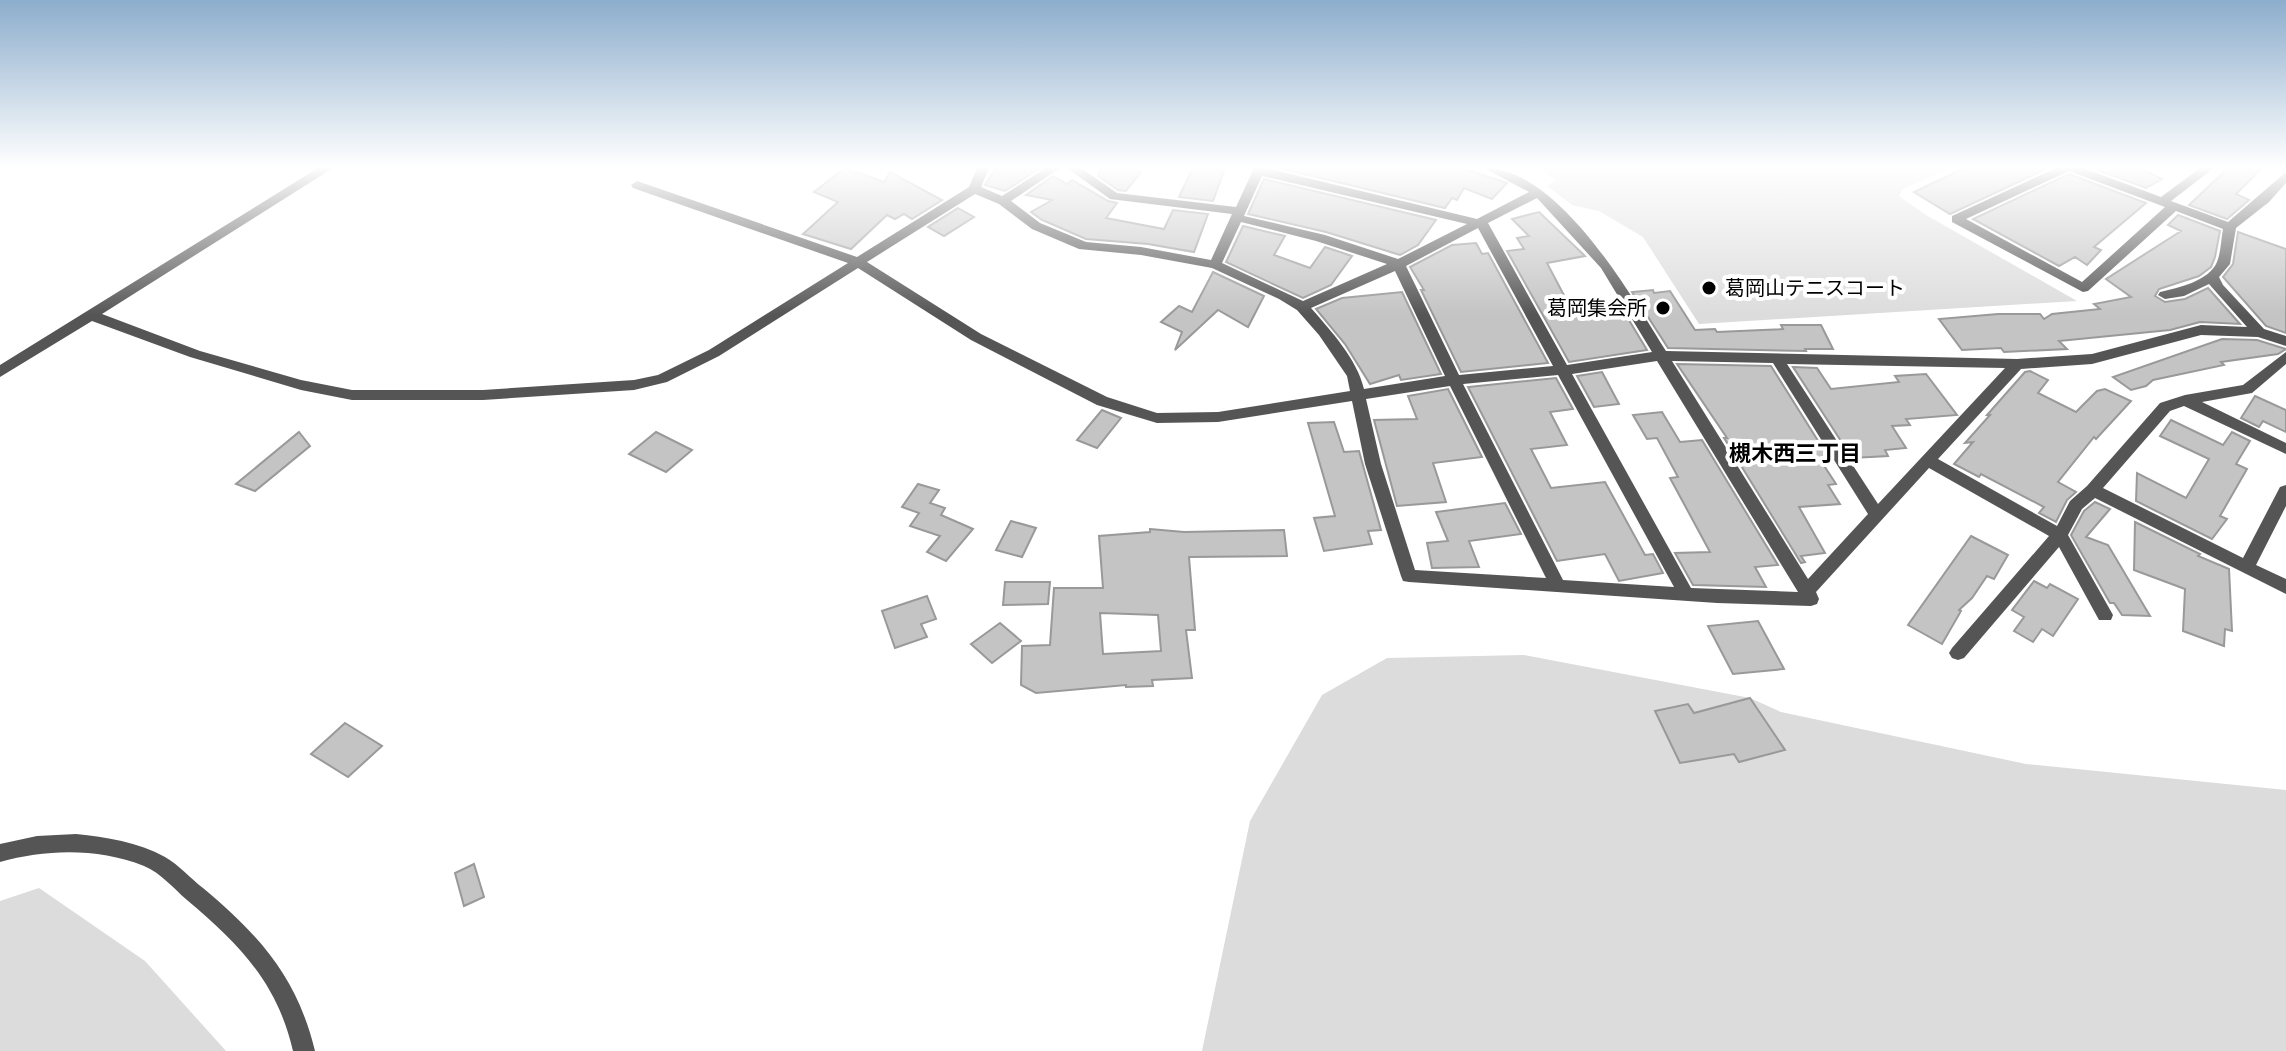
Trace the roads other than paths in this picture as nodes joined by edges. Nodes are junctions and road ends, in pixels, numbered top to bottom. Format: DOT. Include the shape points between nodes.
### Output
graph roads {
  1 [pos="248,217"];
  2 [pos="729,217"];
  3 [pos="929,217"];
  4 [pos="1024,217"];
  5 [pos="1239,217"];
  6 [pos="1250,217"];
  7 [pos="1453,217"];
  8 [pos="1494,217"];
  9 [pos="1562,217"];
  10 [pos="1960,217"];
  11 [pos="2155,217"];
  12 [pos="2203,217"];
  13 [pos="2242,217"];
  14 [pos="1482,224"];
  15 [pos="2230,227"];
  16 [pos="858,262"];
  17 [pos="1399,264"];
  18 [pos="1215,265"];
  19 [pos="2212,277"];
  20 [pos="2165,295"];
  21 [pos="1302,307"];
  22 [pos="91,315"];
  23 [pos="2259,332"];
  24 [pos="2286,341"];
  25 [pos="1659,356"];
  26 [pos="1776,357"];
  27 [pos="2286,357"];
  28 [pos="2017,364"];
  29 [pos="1563,370"];
  30 [pos="0,372"];
  31 [pos="1454,380"];
  32 [pos="1361,396"];
  33 [pos="2185,400"];
  34 [pos="2286,449"];
  35 [pos="1927,460"];
  36 [pos="2093,490"];
  37 [pos="2286,491"];
  38 [pos="1877,515"];
  39 [pos="2060,535"];
  40 [pos="2247,567"];
  41 [pos="1558,586"];
  42 [pos="2286,587"];
  43 [pos="1806,592"];
  44 [pos="1686,594"];
  45 [pos="2105,615"];
  46 [pos="1958,653"];
  47 [pos="0,853"];
  48 [pos="304,1051"];
  1 -- 22 [label="street"];
  2 -- 16 [label="street"];
  3 -- 16 [label="street"];
  4 -- 18 [label="street" via="1084,246"];
  5 -- 18 [label="street"];
  6 -- 17 [label="street"];
  7 -- 14 [label="street"];
  8 -- 14 [label="street"];
  9 -- 25 [label="street" via="1606,266"];
  10 -- 11 [label="street" via="1956,219 2083,288"];
  12 -- 15 [label="street"];
  13 -- 15 [label="street"];
  14 -- 17 [label="street"];
  14 -- 29 [label="street"];
  15 -- 19 [label="street" via="2223,264"];
  16 -- 22 [label="street" via="714,353 662,379 634,385 483,395 352,395 195,354"];
  16 -- 32 [label="street" via="976,337 1102,401 1157,418 1218,417"];
  17 -- 21 [label="street"];
  17 -- 31 [label="street"];
  18 -- 21 [label="street"];
  19 -- 20 [label="street"];
  19 -- 23 [label="street"];
  21 -- 32 [label="street" via="1354,376"];
  22 -- 30 [label="street"];
  23 -- 24 [label="street"];
  23 -- 28 [label="street" via="2201,330 2092,359"];
  25 -- 26 [label="street"];
  25 -- 29 [label="street"];
  25 -- 43 [label="street"];
  26 -- 28 [label="street"];
  26 -- 38 [label="street"];
  27 -- 33 [label="street" via="2247,389"];
  28 -- 35 [label="street"];
  29 -- 31 [label="street"];
  29 -- 44 [label="street"];
  31 -- 32 [label="street"];
  31 -- 41 [label="street"];
  32 -- 41 [label="street" via="1373,464 1409,576"];
  33 -- 34 [label="street"];
  33 -- 36 [label="street" via="2165,407"];
  35 -- 38 [label="street"];
  35 -- 39 [label="street"];
  36 -- 39 [label="street" via="2076,505"];
  36 -- 40 [label="street"];
  37 -- 40 [label="street"];
  38 -- 43 [label="street"];
  39 -- 45 [label="street"];
  39 -- 46 [label="street"];
  40 -- 42 [label="street"];
  41 -- 44 [label="street"];
  43 -- 44 [label="street" via="1811,599 1733,600"];
  47 -- 48 [label="street" via="66,843 116,848 154,861 241,931 278,977"];
}
